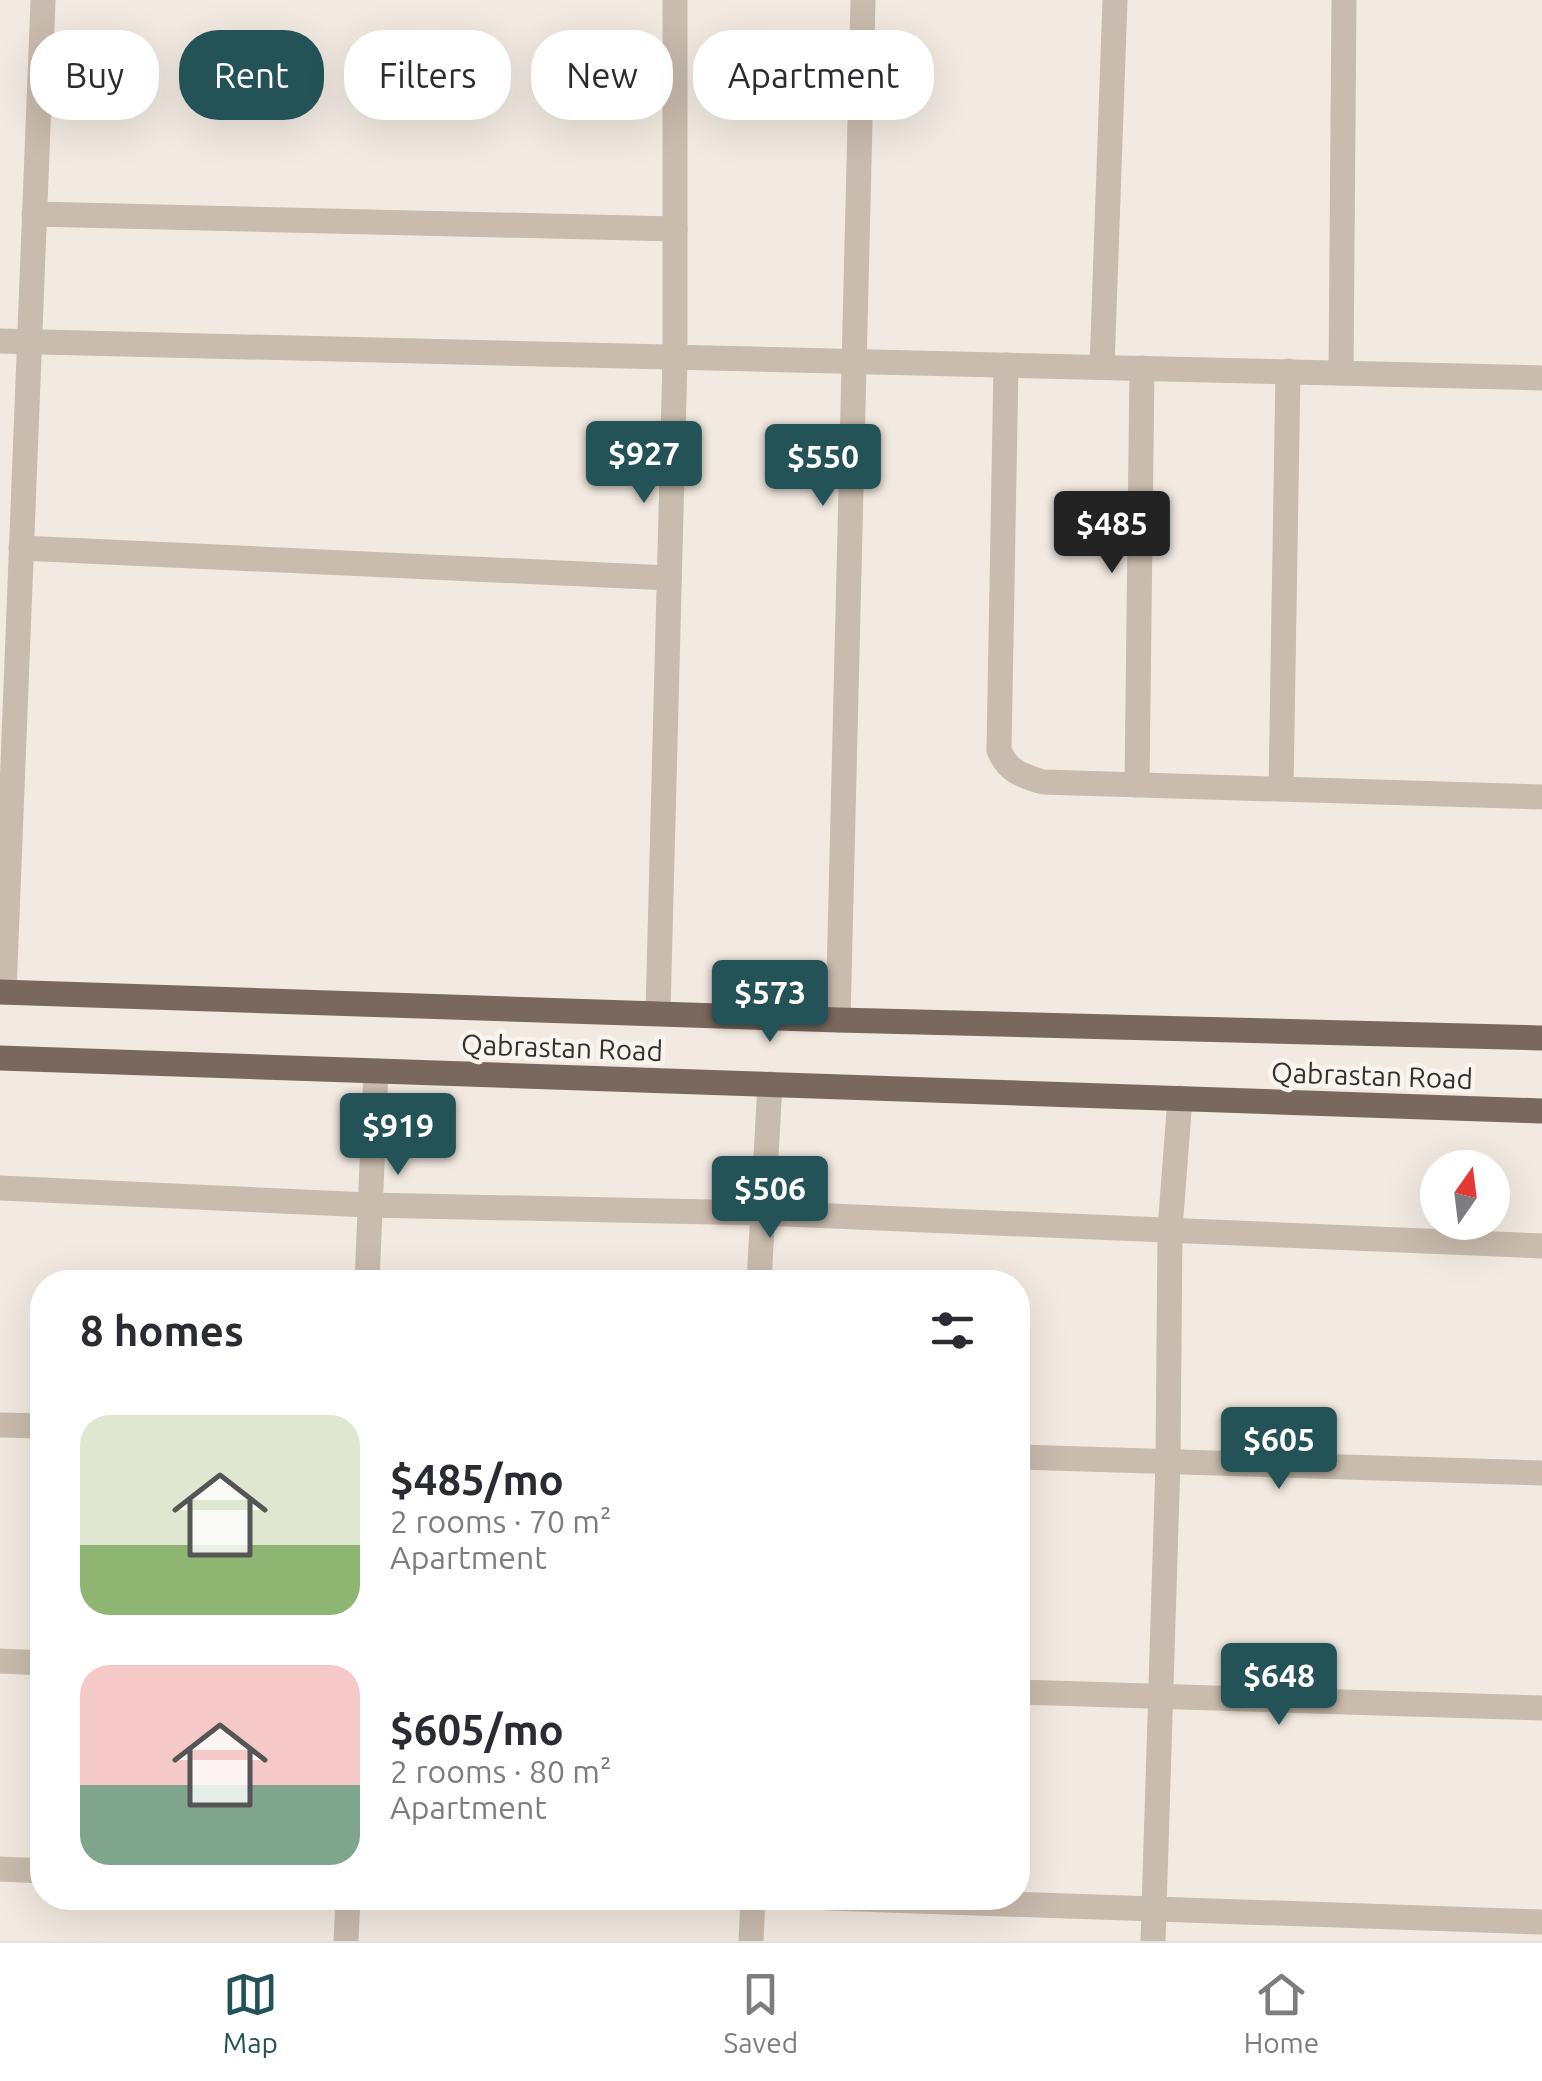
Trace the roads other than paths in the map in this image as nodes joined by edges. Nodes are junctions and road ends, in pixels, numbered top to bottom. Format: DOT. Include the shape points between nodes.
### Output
graph roads {
  1 [pos="42,0"];
  2 [pos="676,0"];
  3 [pos="863,0"];
  4 [pos="1115,0"];
  5 [pos="1344,0"];
  6 [pos="34,214"];
  7 [pos="675,229"];
  8 [pos="0,341"];
  9 [pos="29,341"];
  10 [pos="675,359"];
  11 [pos="854,361"];
  12 [pos="1006,365"];
  13 [pos="1102,367"];
  14 [pos="1142,368"];
  15 [pos="1288,371"];
  16 [pos="1341,372"];
  17 [pos="1542,378"];
  18 [pos="21,548"];
  19 [pos="669,578"];
  20 [pos="1137,785"];
  21 [pos="1281,789"];
  22 [pos="1542,797"];
  23 [pos="2,992"];
  24 [pos="658,1012"];
  25 [pos="838,1020"];
  26 [pos="1542,1038"];
  27 [pos="0,1058"];
  28 [pos="376,1071"];
  29 [pos="770,1084"];
  30 [pos="1180,1098"];
  31 [pos="1542,1111"];
  32 [pos="0,1188"];
  33 [pos="369,1205"];
  34 [pos="760,1213"];
  35 [pos="1170,1228"];
  36 [pos="1542,1246"];
  37 [pos="367,1270"];
  38 [pos="759,1270"];
  39 [pos="0,1424"];
  40 [pos="30,1425"];
  41 [pos="1030,1456"];
  42 [pos="1168,1461"];
  43 [pos="1542,1473"];
  44 [pos="0,1661"];
  45 [pos="30,1662"];
  46 [pos="1030,1692"];
  47 [pos="1161,1697"];
  48 [pos="1542,1708"];
  49 [pos="0,1869"];
  50 [pos="30,1870"];
  51 [pos="1030,1905"];
  52 [pos="1154,1909"];
  53 [pos="347,1910"];
  54 [pos="752,1910"];
  55 [pos="1542,1922"];
  56 [pos="346,1941"];
  57 [pos="751,1941"];
  58 [pos="1153,1941"];
  1 -- 6 [label="street"];
  2 -- 7 [label="street"];
  3 -- 11 [label="street"];
  4 -- 13 [label="street"];
  5 -- 16 [label="street"];
  6 -- 7 [label="street"];
  6 -- 9 [label="street"];
  7 -- 10 [label="street"];
  8 -- 9 [label="street"];
  9 -- 10 [label="street"];
  9 -- 18 [label="street"];
  10 -- 11 [label="street"];
  10 -- 19 [label="street"];
  11 -- 12 [label="street"];
  11 -- 25 [label="street"];
  12 -- 13 [label="street"];
  12 -- 20 [label="street" via="999,750 1020,775 1043,782"];
  13 -- 14 [label="street"];
  14 -- 15 [label="street"];
  14 -- 20 [label="street"];
  15 -- 16 [label="street"];
  15 -- 21 [label="street"];
  16 -- 17 [label="street"];
  18 -- 19 [label="street"];
  18 -- 23 [label="street"];
  19 -- 24 [label="street"];
  20 -- 21 [label="street"];
  21 -- 22 [label="street"];
  23 -- 24 [label="main road, Qabrastan Road"];
  24 -- 25 [label="main road, Qabrastan Road"];
  25 -- 26 [label="main road, Qabrastan Road"];
  27 -- 28 [label="main road, Qabrastan Road"];
  28 -- 29 [label="main road, Qabrastan Road"];
  28 -- 33 [label="street"];
  29 -- 30 [label="main road, Qabrastan Road"];
  29 -- 34 [label="street"];
  30 -- 31 [label="main road, Qabrastan Road"];
  30 -- 35 [label="street"];
  32 -- 33 [label="street"];
  33 -- 34 [label="street"];
  33 -- 37 [label="street"];
  34 -- 35 [label="street"];
  34 -- 38 [label="street"];
  35 -- 36 [label="street"];
  35 -- 42 [label="street"];
  39 -- 40 [label="street"];
  41 -- 42 [label="street"];
  42 -- 43 [label="street"];
  42 -- 47 [label="street"];
  44 -- 45 [label="street"];
  46 -- 47 [label="street"];
  47 -- 48 [label="street"];
  47 -- 52 [label="street"];
  49 -- 50 [label="street"];
  51 -- 52 [label="street"];
  52 -- 55 [label="street"];
  52 -- 58 [label="street"];
  53 -- 56 [label="street"];
  54 -- 57 [label="street"];
}
